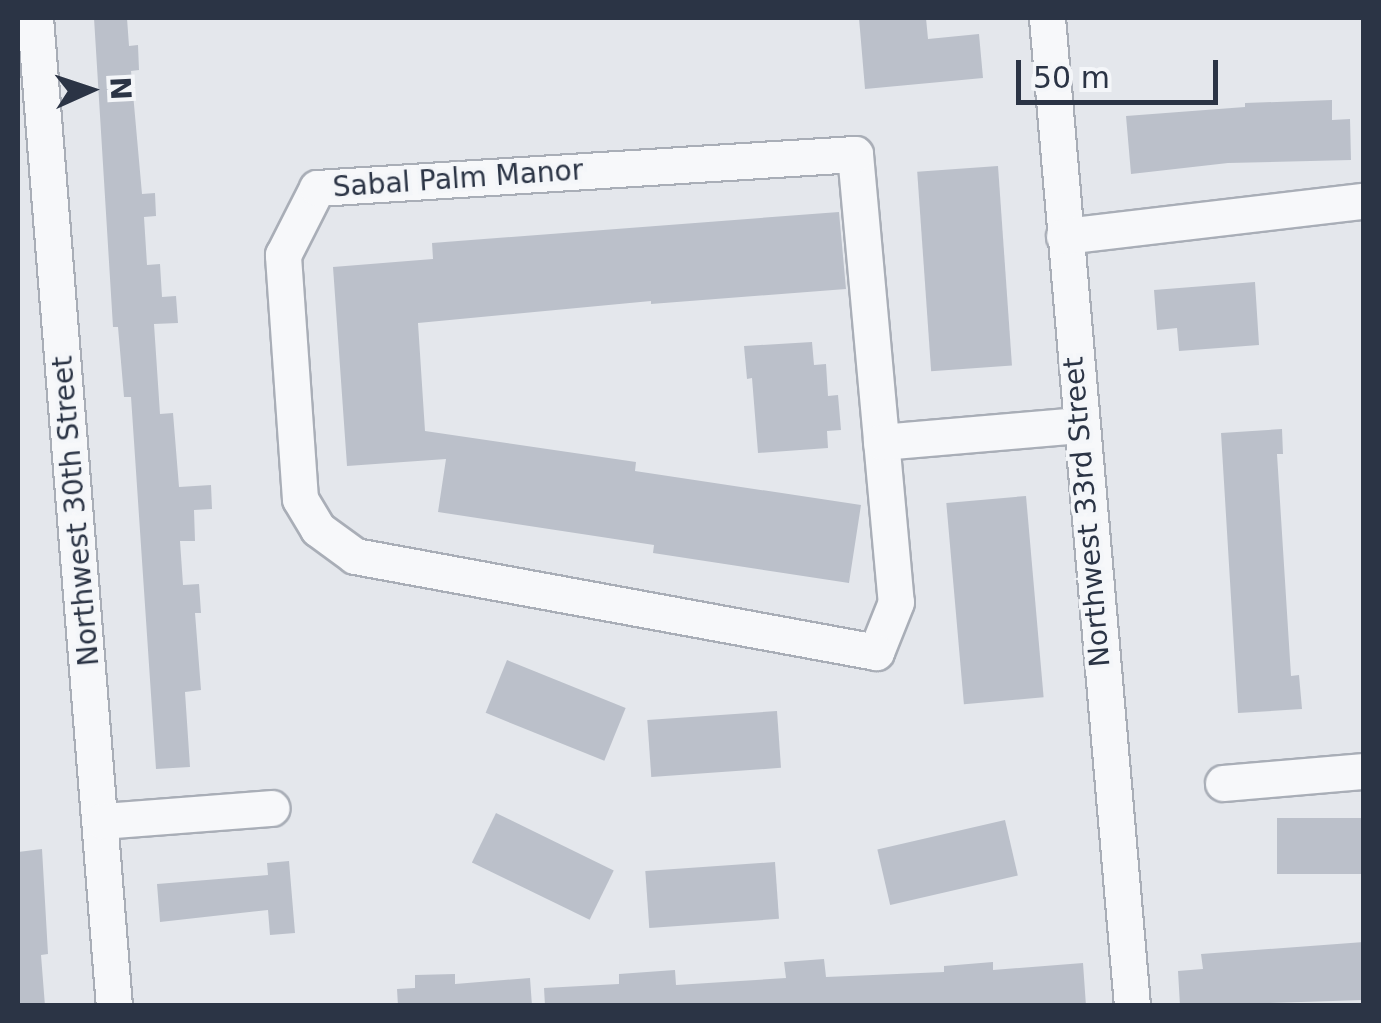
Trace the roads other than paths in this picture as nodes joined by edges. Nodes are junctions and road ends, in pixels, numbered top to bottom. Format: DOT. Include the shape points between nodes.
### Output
graph roads {
  1 [pos="35,18"];
  2 [pos="1048,18"];
  3 [pos="1364,201"];
  4 [pos="1064,236"];
  5 [pos="1079,426"];
  6 [pos="882,442"];
  7 [pos="1364,772"];
  8 [pos="1223,783"];
  9 [pos="272,808"];
  10 [pos="102,821"];
  11 [pos="114,1006"];
  12 [pos="1132,1006"];
  1 -- 10 [label="street, Northwest 30th Street"];
  2 -- 4 [label="street, Northwest 33rd Street"];
  3 -- 4 [label="street"];
  4 -- 5 [label="street, Northwest 33rd Street"];
  5 -- 6 [label="street"];
  5 -- 12 [label="street, Northwest 33rd Street"];
  6 -- 6 [label="street, Sabal Palm Manor" via="896,602 876,652 355,556 318,528 300,499 283,255 317,188 854,154"];
  7 -- 8 [label="street"];
  9 -- 10 [label="street"];
  10 -- 11 [label="street, Northwest 30th Street"];
}
